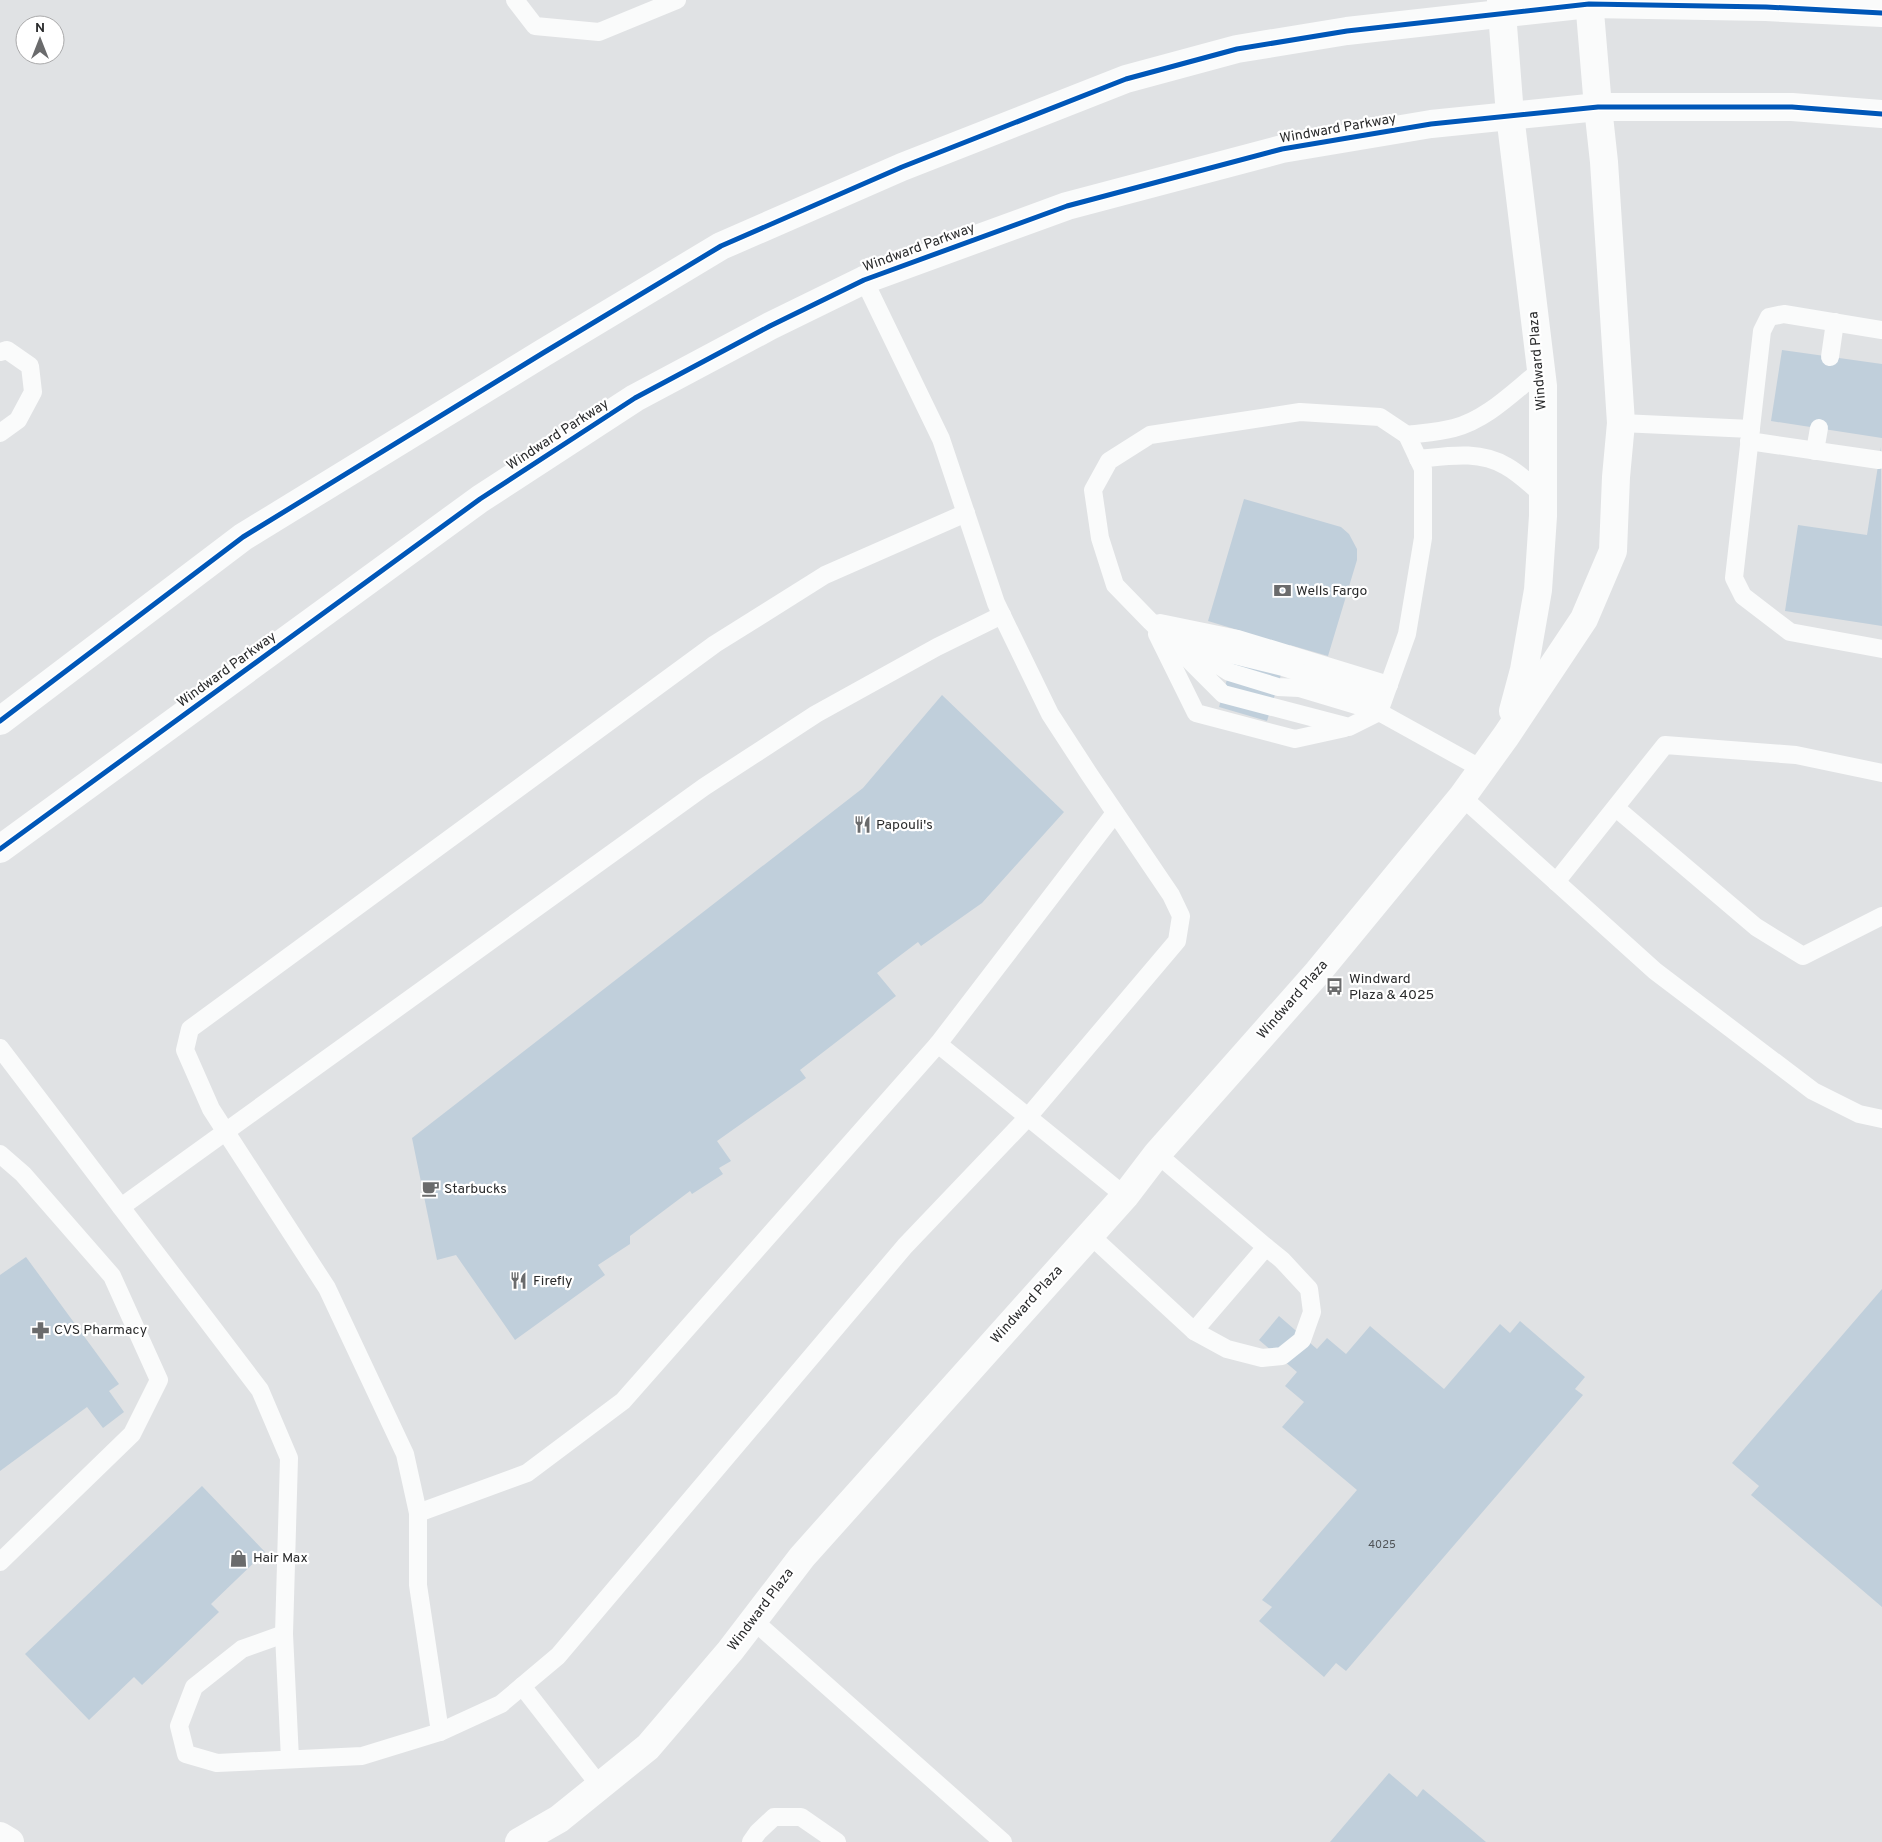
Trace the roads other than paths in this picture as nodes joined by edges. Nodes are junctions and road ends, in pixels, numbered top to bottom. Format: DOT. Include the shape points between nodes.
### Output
graph roads {
  1 [pos="515,0"];
  2 [pos="677,0"];
  3 [pos="1589,2"];
  4 [pos="1501,7"];
  5 [pos="1882,13"];
  6 [pos="1598,107"];
  7 [pos="1882,114"];
  8 [pos="1510,115"];
  9 [pos="864,280"];
  10 [pos="1835,322"];
  11 [pos="1882,330"];
  12 [pos="0,352"];
  13 [pos="1830,357"];
  14 [pos="1540,370"];
  15 [pos="1621,423"];
  16 [pos="1819,428"];
  17 [pos="0,433"];
  18 [pos="1407,435"];
  19 [pos="1750,435"];
  20 [pos="1815,451"];
  21 [pos="1418,459"];
  22 [pos="1879,460"];
  23 [pos="1543,495"];
  24 [pos="966,512"];
  25 [pos="1002,615"];
  26 [pos="1150,620"];
  27 [pos="1882,648"];
  28 [pos="1384,699"];
  29 [pos="0,722"];
  30 [pos="1349,727"];
  31 [pos="1506,736"];
  32 [pos="1482,769"];
  33 [pos="1882,773"];
  34 [pos="1462,797"];
  35 [pos="1616,808"];
  36 [pos="1115,813"];
  37 [pos="0,849"];
  38 [pos="1556,882"];
  39 [pos="1882,916"];
  40 [pos="938,1044"];
  41 [pos="3,1059"];
  42 [pos="1028,1117"];
  43 [pos="1882,1119"];
  44 [pos="226,1130"];
  45 [pos="0,1154"];
  46 [pos="1157,1154"];
  47 [pos="1124,1196"];
  48 [pos="121,1207"];
  49 [pos="1090,1235"];
  50 [pos="1266,1248"];
  51 [pos="1194,1331"];
  52 [pos="418,1512"];
  53 [pos="0,1562"];
  54 [pos="754,1620"];
  55 [pos="284,1634"];
  56 [pos="522,1686"];
  57 [pos="440,1732"];
  58 [pos="290,1759"];
  59 [pos="600,1786"];
  60 [pos="0,1836"];
  61 [pos="10,1842"];
  62 [pos="519,1842"];
  63 [pos="751,1842"];
  64 [pos="837,1842"];
  65 [pos="1004,1842"];
  1 -- 2 [label="lane" via="535,26 599,32"];
  3 -- 4 [label="main road"];
  3 -- 5 [label="main road"];
  3 -- 6 [label="main road, Windward Plaza"];
  4 -- 8 [label="main road, Windward Plaza"];
  4 -- 29 [label="main road" via="1237,48 1126,79 902,167 720,246 243,537"];
  6 -- 7 [label="main road, Windward Parkway" via="1792,107"];
  6 -- 8 [label="main road, Windward Parkway"];
  6 -- 15 [label="main road, Windward Plaza"];
  8 -- 9 [label="main road, Windward Parkway" via="1430,124 1282,149 1067,206"];
  8 -- 14 [label="main road, Windward Plaza"];
  9 -- 24 [label="lane" via="941,439"];
  9 -- 37 [label="main road, Windward Parkway" via="634,398 505,483"];
  10 -- 11 [label="lane"];
  10 -- 13 [label="lane"];
  10 -- 19 [label="lane" via="1784,314 1769,318 1762,331"];
  12 -- 17 [label="lane" via="7,350 30,366 33,392 18,420"];
  14 -- 18 [label="lane" via="1492,410 1473,421 1453,428"];
  14 -- 23 [label="main road, Windward Plaza" via="1543,386"];
  15 -- 19 [label="lane"];
  15 -- 31 [label="main road, Windward Plaza" via="1613,551 1584,619"];
  16 -- 20 [label="lane"];
  18 -- 21 [label="lane"];
  18 -- 26 [label="lane" via="1380,417 1300,412 1150,435 1109,462 1093,490 1100,538 1115,585"];
  19 -- 20 [label="lane"];
  19 -- 27 [label="lane" via="1734,578 1743,596 1790,632"];
  20 -- 22 [label="lane"];
  21 -- 23 [label="lane" via="1462,455 1489,458 1507,466"];
  21 -- 28 [label="lane" via="1423,469 1424,538 1407,634"];
  23 -- 31 [label="main road, Windward Plaza" via="1538,590 1524,670"];
  24 -- 25 [label="lane"];
  24 -- 44 [label="lane" via="824,575 715,644 190,1029 185,1050 212,1109"];
  25 -- 36 [label="lane" via="1050,714"];
  25 -- 44 [label="lane" via="816,714 704,787"];
  26 -- 28 [label="lane" via="1238,639"];
  26 -- 28 [label="lane" via="1228,672 1278,687"];
  26 -- 30 [label="lane" via="1223,694"];
  26 -- 30 [label="lane" via="1196,713 1295,739"];
  28 -- 30 [label="lane"];
  28 -- 32 [label="lane"];
  31 -- 32 [label="main road, Windward Plaza"];
  32 -- 34 [label="main road, Windward Plaza"];
  33 -- 35 [label="lane" via="1796,755 1665,745"];
  34 -- 38 [label="lane"];
  34 -- 46 [label="main road, Windward Plaza" via="1318,972"];
  35 -- 38 [label="lane"];
  35 -- 39 [label="lane" via="1756,927 1803,956"];
  36 -- 40 [label="lane"];
  36 -- 42 [label="lane" via="1171,895 1181,916 1177,941"];
  38 -- 43 [label="lane" via="1655,971 1813,1091 1859,1114"];
  40 -- 42 [label="lane"];
  40 -- 52 [label="lane" via="622,1401 527,1473"];
  41 -- 48 [label="lane"];
  42 -- 47 [label="lane"];
  42 -- 56 [label="lane" via="905,1246 558,1656"];
  44 -- 48 [label="lane"];
  44 -- 52 [label="lane" via="328,1288 405,1454"];
  45 -- 53 [label="lane" via="23,1174 112,1276 159,1380 132,1434"];
  46 -- 47 [label="main road, Windward Plaza"];
  46 -- 50 [label="lane"];
  47 -- 49 [label="main road, Windward Plaza"];
  48 -- 55 [label="lane" via="260,1390 289,1458"];
  49 -- 51 [label="lane"];
  49 -- 54 [label="main road, Windward Plaza" via="802,1557"];
  50 -- 51 [label="lane"];
  50 -- 51 [label="lane" via="1309,1289 1312,1312 1302,1340 1282,1356 1262,1358 1228,1349"];
  52 -- 57 [label="lane" via="418,1585"];
  54 -- 59 [label="main road, Windward Plaza" via="648,1748"];
  54 -- 65 [label="lane"];
  55 -- 58 [label="lane"];
  55 -- 58 [label="lane" via="242,1649 194,1687 179,1726 186,1754 217,1762"];
  56 -- 57 [label="lane" via="501,1704"];
  56 -- 59 [label="lane"];
  57 -- 58 [label="lane" via="362,1756"];
  59 -- 62 [label="main road, Windward Plaza" via="559,1820"];
  60 -- 61 [label="main road"];
  63 -- 64 [label="lane" via="774,1817 801,1817"];
}
